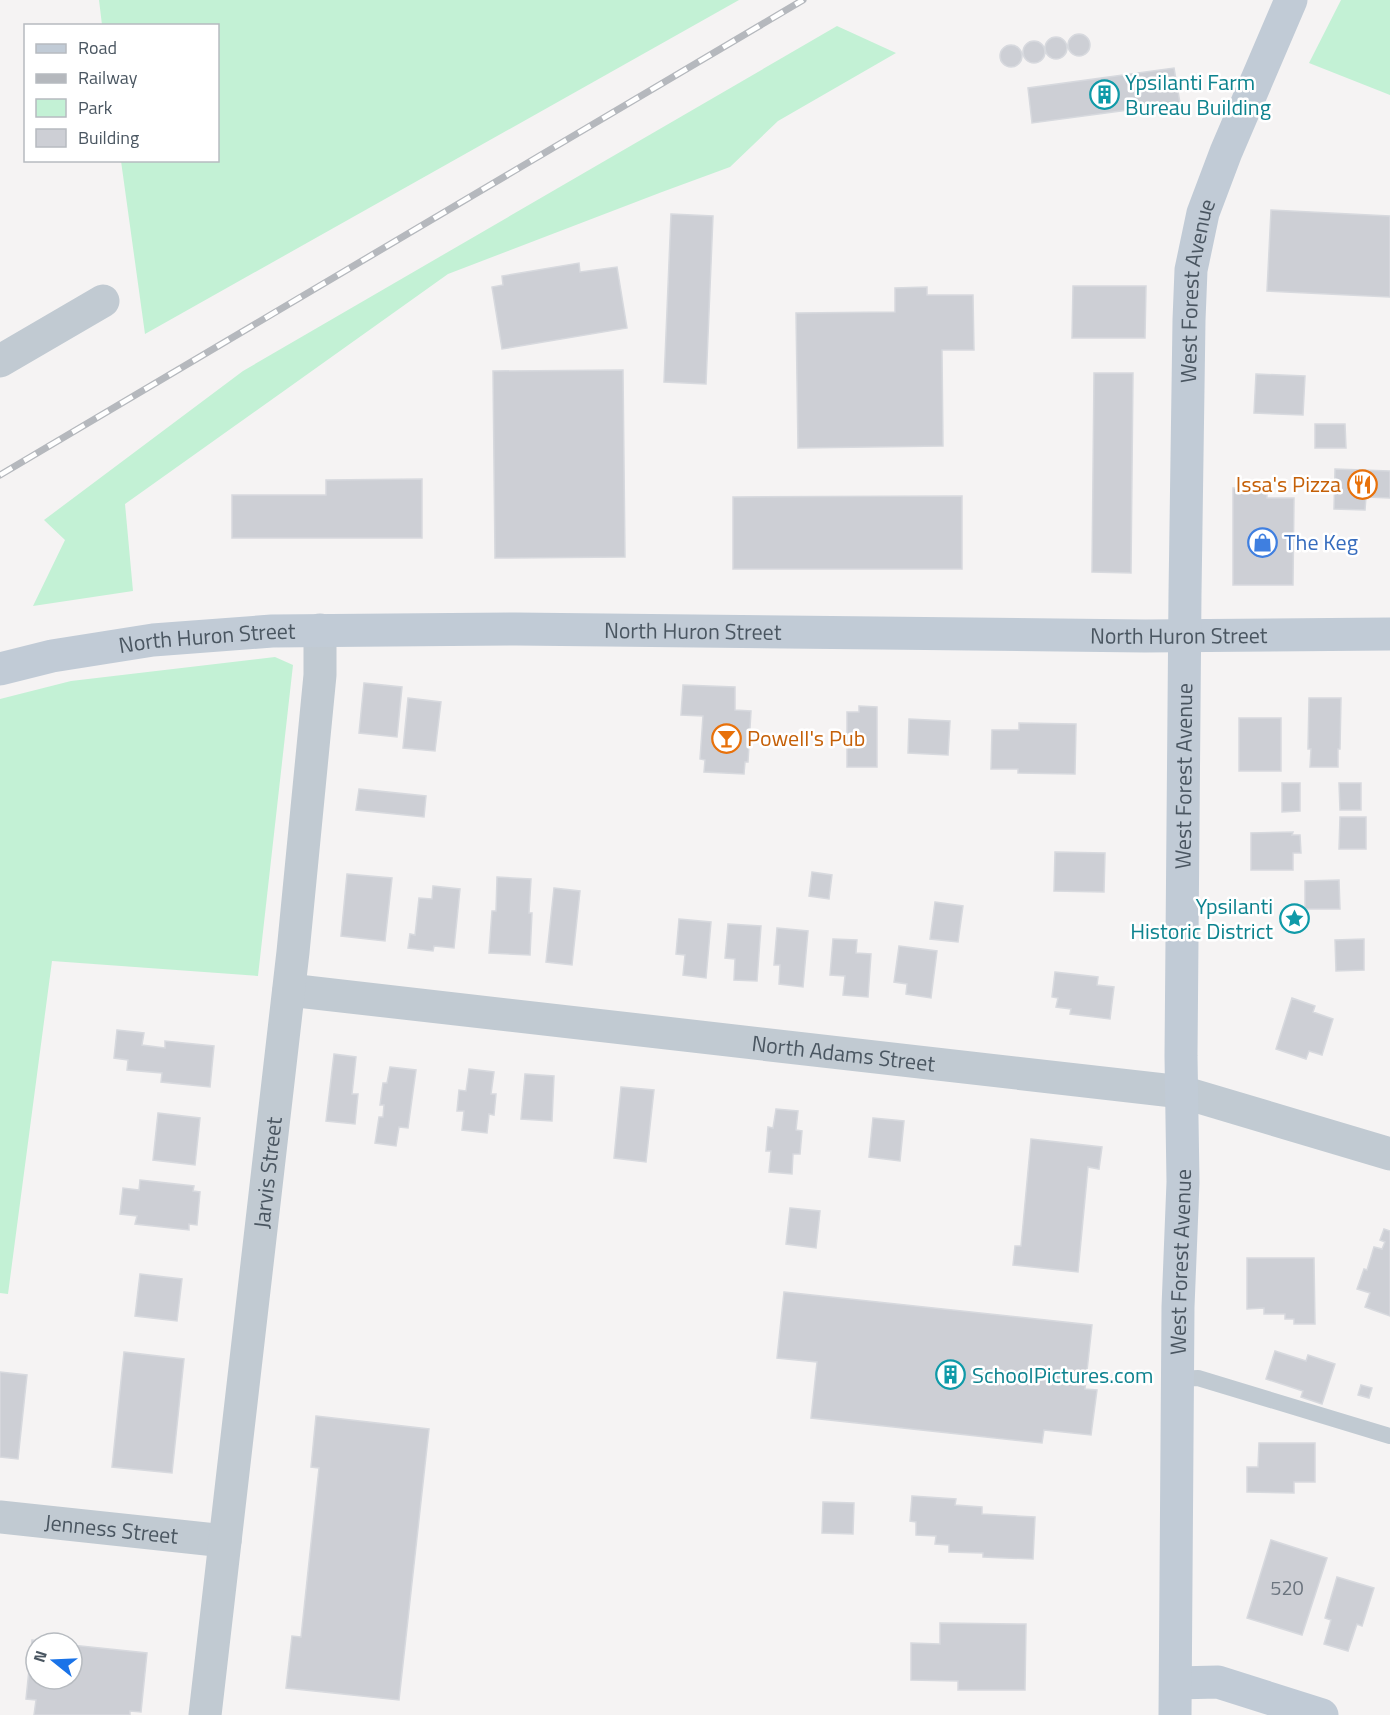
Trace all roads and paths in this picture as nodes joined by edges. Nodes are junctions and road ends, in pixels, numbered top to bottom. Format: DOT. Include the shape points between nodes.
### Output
graph roads {
  1 [pos="1291,0"];
  2 [pos="103,301"];
  3 [pos="0,361"];
  4 [pos="320,630"];
  5 [pos="1390,634"];
  6 [pos="1185,636"];
  7 [pos="0,669"];
  8 [pos="289,990"];
  9 [pos="1182,1092"];
  10 [pos="1390,1154"];
  11 [pos="1178,1379"];
  12 [pos="1390,1436"];
  13 [pos="0,1517"];
  14 [pos="225,1541"];
  15 [pos="1176,1683"];
  16 [pos="205,1715"];
  17 [pos="1175,1715"];
  18 [pos="1322,1715"];
  1 -- 6 [label="main road, West Forest Avenue" via="1203,213 1191,270"];
  2 -- 3 [label="street"];
  4 -- 6 [label="main road, North Huron Street"];
  4 -- 7 [label="main road, North Huron Street" via="153,640 52,656"];
  4 -- 8 [label="street, Jarvis Street" via="320,675"];
  5 -- 6 [label="main road, North Huron Street"];
  6 -- 9 [label="main road, West Forest Avenue"];
  8 -- 9 [label="street, North Adams Street"];
  8 -- 14 [label="street, Jarvis Street"];
  9 -- 10 [label="street, North Adams Street"];
  9 -- 11 [label="main road, West Forest Avenue"];
  11 -- 12 [label="lane" via="1198,1378"];
  11 -- 15 [label="main road, West Forest Avenue"];
  13 -- 14 [label="street, Jenness Street"];
  14 -- 16 [label="street, Jarvis Street"];
  15 -- 17 [label="main road, West Forest Avenue"];
  15 -- 18 [label="main road" via="1218,1682"];
}
